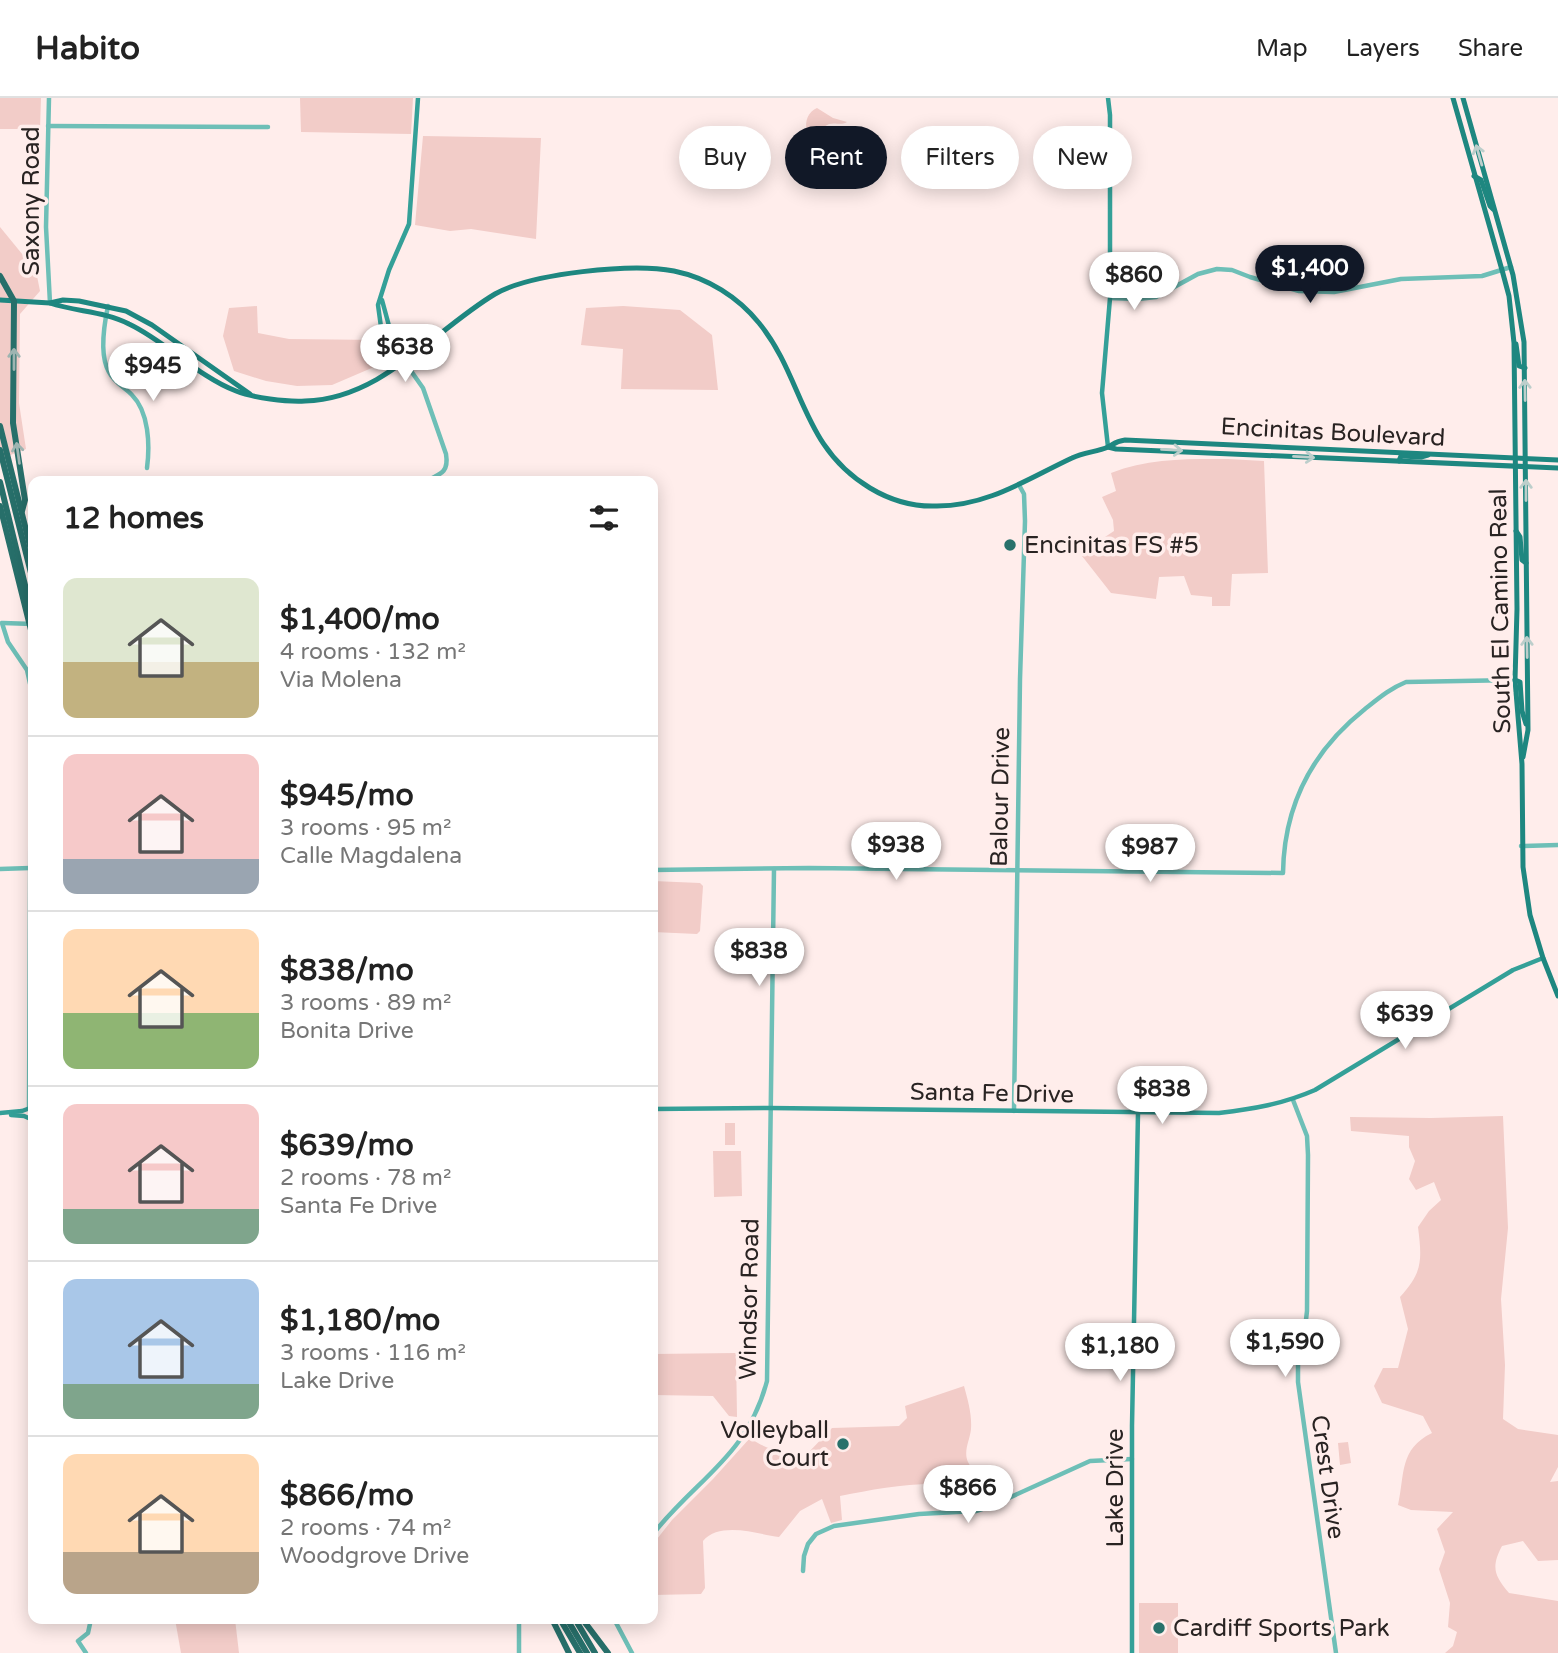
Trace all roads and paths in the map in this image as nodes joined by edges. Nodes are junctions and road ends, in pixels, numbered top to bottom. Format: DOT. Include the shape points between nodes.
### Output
graph roads {
  1 [pos="48,98"];
  2 [pos="418,98"];
  3 [pos="1108,98"];
  4 [pos="1453,98"];
  5 [pos="1463,98"];
  6 [pos="48,126"];
  7 [pos="268,127"];
  8 [pos="1474,176"];
  9 [pos="1495,211"];
  10 [pos="1511,267"];
  11 [pos="1502,270"];
  12 [pos="0,276"];
  13 [pos="1507,290"];
  14 [pos="1110,298"];
  15 [pos="0,300"];
  16 [pos="14,301"];
  17 [pos="50,303"];
  18 [pos="108,306"];
  19 [pos="106,315"];
  20 [pos="1522,330"];
  21 [pos="1514,343"];
  22 [pos="404,361"];
  23 [pos="1525,368"];
  24 [pos="250,394"];
  25 [pos="0,426"];
  26 [pos="1108,447"];
  27 [pos="0,450"];
  28 [pos="1432,454"];
  29 [pos="1516,458"];
  30 [pos="1526,458"];
  31 [pos="1558,460"];
  32 [pos="1399,461"];
  33 [pos="1516,466"];
  34 [pos="1526,467"];
  35 [pos="147,468"];
  36 [pos="1558,468"];
  37 [pos="434,476"];
  38 [pos="0,482"];
  39 [pos="1020,485"];
  40 [pos="0,506"];
  41 [pos="22,511"];
  42 [pos="0,516"];
  43 [pos="1516,531"];
  44 [pos="28,537"];
  45 [pos="28,561"];
  46 [pos="1526,563"];
  47 [pos="15,565"];
  48 [pos="28,597"];
  49 [pos="28,618"];
  50 [pos="1,623"];
  51 [pos="28,624"];
  52 [pos="28,674"];
  53 [pos="1515,680"];
  54 [pos="1528,730"];
  55 [pos="1521,764"];
  56 [pos="1558,845"];
  57 [pos="1521,846"];
  58 [pos="0,869"];
  59 [pos="28,869"];
  60 [pos="774,869"];
  61 [pos="658,870"];
  62 [pos="1017,870"];
  63 [pos="1543,958"];
  64 [pos="1558,996"];
  65 [pos="1293,1100"];
  66 [pos="769,1108"];
  67 [pos="28,1109"];
  68 [pos="658,1109"];
  69 [pos="1014,1111"];
  70 [pos="1138,1113"];
  71 [pos="0,1114"];
  72 [pos="28,1119"];
  73 [pos="1132,1459"];
  74 [pos="658,1529"];
  75 [pos="803,1571"];
  76 [pos="90,1624"];
  77 [pos="519,1624"];
  78 [pos="554,1624"];
  79 [pos="563,1624"];
  80 [pos="570,1624"];
  81 [pos="578,1624"];
  82 [pos="585,1624"];
  83 [pos="586,1624"];
  84 [pos="617,1624"];
  85 [pos="86,1653"];
  86 [pos="519,1653"];
  87 [pos="569,1653"];
  88 [pos="580,1653"];
  89 [pos="587,1653"];
  90 [pos="594,1653"];
  91 [pos="602,1653"];
  92 [pos="608,1653"];
  93 [pos="632,1653"];
  94 [pos="1132,1653"];
  95 [pos="1336,1653"];
  1 -- 6 [label="street, Saxony Road"];
  2 -- 22 [label="main road" via="411,214 382,299"];
  3 -- 14 [label="main road"];
  4 -- 8 [label="main road"];
  9 -- 5 [label="main road, one-way"];
  6 -- 7 [label="street"];
  6 -- 17 [label="street, Saxony Road"];
  8 -- 9 [label="main road" via="1481,180"];
  8 -- 11 [label="main road"];
  9 -- 10 [label="main road"];
  10 -- 11 [label="street"];
  10 -- 20 [label="main road"];
  11 -- 13 [label="main road"];
  11 -- 14 [label="street" via="1482,276 1401,279 1312,292 1217,269 1156,297"];
  12 -- 16 [label="highway"];
  13 -- 20 [label="main road" via="1515,324"];
  13 -- 21 [label="main road"];
  14 -- 26 [label="main road" via="1102,393"];
  15 -- 16 [label="main road, Encinitas Boulevard"];
  16 -- 17 [label="main road, Encinitas Boulevard"];
  41 -- 16 [label="highway, one-way" via="13,423"];
  17 -- 18 [label="main road, Encinitas Boulevard" via="63,300"];
  17 -- 19 [label="main road, Encinitas Boulevard"];
  18 -- 19 [label="street"];
  18 -- 24 [label="main road, Encinitas Boulevard" via="144,320"];
  19 -- 24 [label="main road, Encinitas Boulevard" via="141,330 226,386"];
  19 -- 35 [label="street" via="108,371 143,411"];
  20 -- 23 [label="main road, South El Camino Real"];
  21 -- 23 [label="main road" via="1519,366"];
  21 -- 29 [label="main road, South El Camino Real"];
  22 -- 24 [label="main road, Encinitas Boulevard" via="365,386 329,399 290,401"];
  22 -- 37 [label="street" via="423,388 446,454 444,470"];
  22 -- 39 [label="main road, Encinitas Boulevard" via="484,301 529,280 610,270 676,271 715,286 759,323 820,440 862,483 896,500 935,507 981,501"];
  30 -- 23 [label="main road, South El Camino Real, one-way"];
  25 -- 41 [label="highway"];
  26 -- 28 [label="main road, Encinitas Boulevard" via="1115,441 1143,440"];
  26 -- 32 [label="main road, Encinitas Boulevard, one-way"];
  26 -- 39 [label="main road, Encinitas Boulevard" via="1075,456"];
  27 -- 45 [label="highway"];
  28 -- 29 [label="main road, Encinitas Boulevard"];
  28 -- 32 [label="main road" via="1401,456"];
  29 -- 30 [label="main road, Encinitas Boulevard"];
  29 -- 33 [label="main road, South El Camino Real"];
  30 -- 31 [label="main road, Encinitas Boulevard"];
  30 -- 34 [label="main road, South El Camino Real"];
  32 -- 33 [label="main road, Encinitas Boulevard"];
  33 -- 34 [label="main road, Encinitas Boulevard"];
  33 -- 43 [label="main road, South El Camino Real"];
  34 -- 36 [label="main road, Encinitas Boulevard"];
  46 -- 34 [label="main road, South El Camino Real, one-way"];
  38 -- 48 [label="highway"];
  39 -- 62 [label="street, Balour Drive" via="1026,521"];
  40 -- 47 [label="highway"];
  41 -- 44 [label="highway"];
  42 -- 47 [label="highway"];
  43 -- 46 [label="main road"];
  43 -- 53 [label="main road, South El Camino Real"];
  54 -- 46 [label="main road, South El Camino Real, one-way"];
  47 -- 49 [label="highway"];
  50 -- 51 [label="street"];
  50 -- 52 [label="street"];
  53 -- 54 [label="main road" via="1520,682"];
  53 -- 55 [label="main road, South El Camino Real"];
  53 -- 62 [label="street" via="1406,682 1357,715 1316,761 1295,799 1285,836 1283,873"];
  54 -- 55 [label="main road, South El Camino Real"];
  55 -- 57 [label="main road, South El Camino Real"];
  56 -- 57 [label="street"];
  57 -- 63 [label="main road, South El Camino Real" via="1525,893"];
  58 -- 59 [label="street"];
  60 -- 61 [label="street"];
  60 -- 62 [label="street"];
  60 -- 66 [label="street, Windsor Road"];
  62 -- 69 [label="street, Balour Drive"];
  63 -- 64 [label="main road, South El Camino Real"];
  63 -- 65 [label="main road, Santa Fe Drive" via="1513,970"];
  65 -- 70 [label="main road, Santa Fe Drive" via="1219,1113"];
  65 -- 95 [label="street, Crest Drive" via="1304,1126 1308,1154 1307,1311 1298,1382"];
  66 -- 68 [label="main road, Santa Fe Drive"];
  66 -- 69 [label="main road, Santa Fe Drive"];
  66 -- 74 [label="street, Windsor Road" via="769,1362 764,1393 740,1442"];
  67 -- 71 [label="main road"];
  69 -- 70 [label="main road, Santa Fe Drive"];
  70 -- 73 [label="main road, Lake Drive"];
  71 -- 72 [label="main road"];
  73 -- 75 [label="street" via="1090,1461 976,1511 834,1527 816,1534 808,1544"];
  73 -- 94 [label="main road, Lake Drive"];
  76 -- 85 [label="street" via="88,1633 78,1641"];
  77 -- 86 [label="street"];
  78 -- 87 [label="highway"];
  79 -- 88 [label="highway"];
  80 -- 89 [label="highway"];
  81 -- 90 [label="highway"];
  82 -- 91 [label="highway"];
  83 -- 92 [label="highway"];
  84 -- 93 [label="street"];
}
